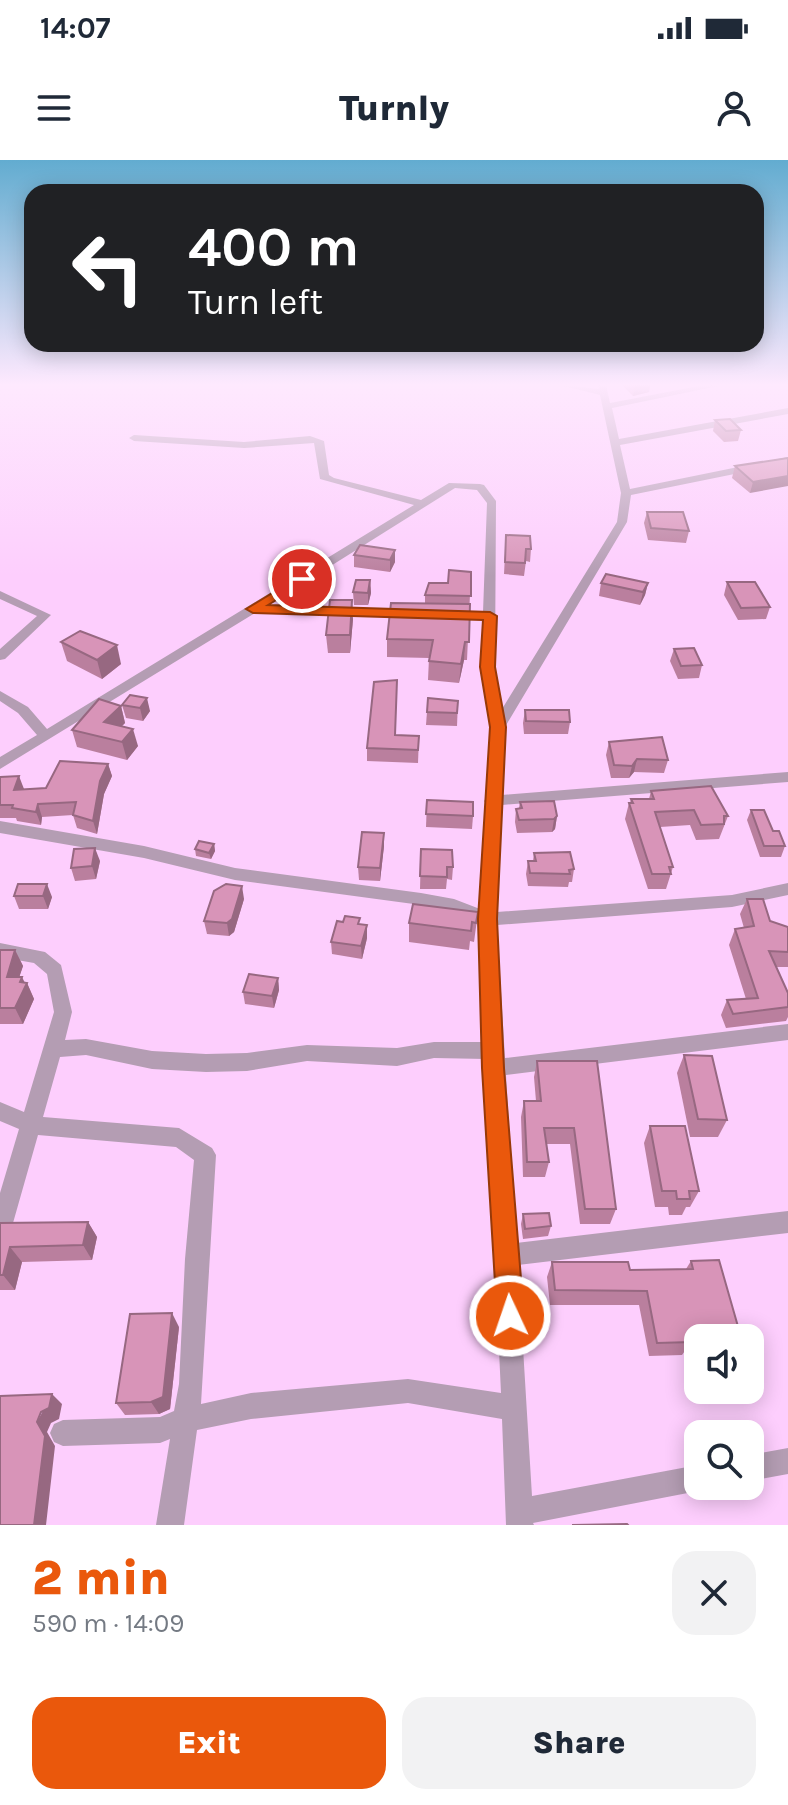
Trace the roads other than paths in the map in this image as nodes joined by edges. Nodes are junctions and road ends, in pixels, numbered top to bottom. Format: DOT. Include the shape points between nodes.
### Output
graph roads {
  1 [pos="320,449"];
  2 [pos="615,449"];
  3 [pos="787,462"];
  4 [pos="626,493"];
  5 [pos="423,504"];
  6 [pos="0,595"];
  7 [pos="253,609"];
  8 [pos="430,615"];
  9 [pos="0,656"];
  10 [pos="0,695"];
  11 [pos="498,727"];
  12 [pos="45,736"];
  13 [pos="0,764"];
  14 [pos="788,777"];
  15 [pos="492,801"];
  16 [pos="0,827"];
  17 [pos="788,889"];
  18 [pos="488,919"];
  19 [pos="0,950"];
  20 [pos="788,1032"];
  21 [pos="52,1049"];
  22 [pos="493,1060"];
  23 [pos="0,1111"];
  24 [pos="29,1124"];
  25 [pos="788,1222"];
  26 [pos="0,1230"];
  27 [pos="508,1255"];
  28 [pos="514,1408"];
  29 [pos="187,1419"];
  30 [pos="63,1433"];
  31 [pos="788,1461"];
  32 [pos="764,1465"];
  33 [pos="684,1481"];
  34 [pos="520,1518"];
  35 [pos="170,1525"];
  1 -- 5 [label="street" via="324,477"];
  2 -- 4 [label="street"];
  3 -- 4 [label="street"];
  4 -- 11 [label="street" via="622,522"];
  5 -- 7 [label="street"];
  5 -- 11 [label="street" via="461,483 480,487 492,503 482,616"];
  6 -- 9 [label="street" via="45,615"];
  7 -- 8 [label="street"];
  7 -- 12 [label="street"];
  10 -- 12 [label="street" via="23,710"];
  11 -- 15 [label="street"];
  12 -- 13 [label="street"];
  14 -- 15 [label="street"];
  15 -- 18 [label="street"];
  16 -- 18 [label="street" via="235,874 421,899"];
  17 -- 18 [label="street" via="732,901"];
  18 -- 22 [label="street"];
  19 -- 21 [label="street" via="39,957 55,970 63,1012"];
  20 -- 22 [label="street"];
  21 -- 22 [label="street" via="86,1047 152,1060 206,1063 307,1053 397,1057 434,1050"];
  21 -- 24 [label="street"];
  22 -- 27 [label="street"];
  23 -- 24 [label="street"];
  24 -- 26 [label="street"];
  24 -- 29 [label="street" via="179,1138 205,1155"];
  25 -- 27 [label="street"];
  27 -- 28 [label="street"];
  28 -- 29 [label="street" via="408,1391 251,1406"];
  28 -- 34 [label="street"];
  29 -- 30 [label="street" via="160,1430"];
  29 -- 35 [label="street"];
  31 -- 32 [label="street"];
  33 -- 34 [label="street"];
}
